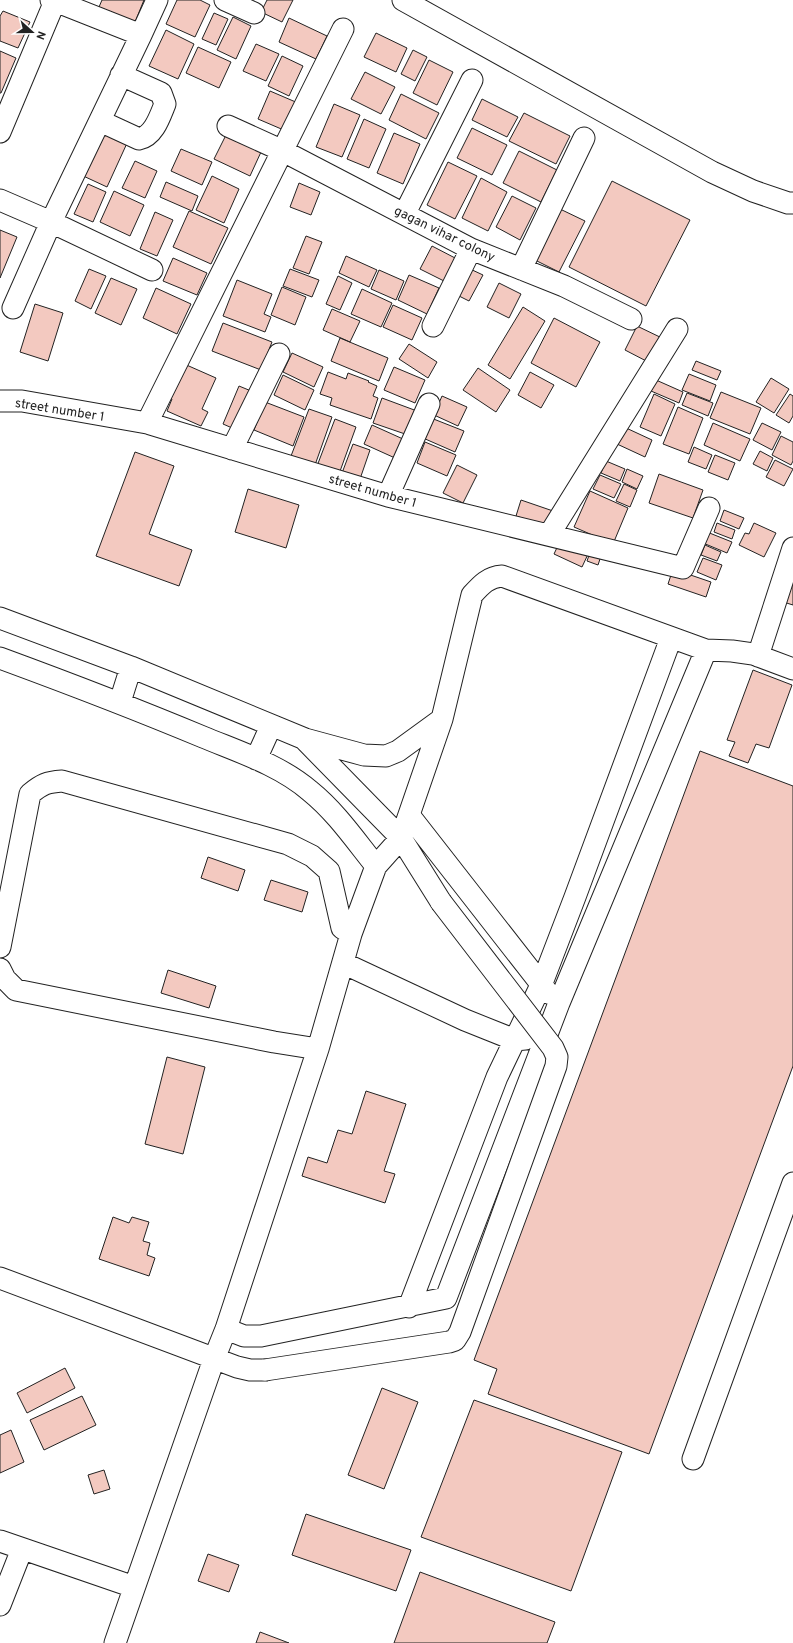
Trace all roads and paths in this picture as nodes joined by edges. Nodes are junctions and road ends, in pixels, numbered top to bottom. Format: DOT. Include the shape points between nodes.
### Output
graph roads {
  1 [pos="157,0"];
  2 [pos="225,0"];
  3 [pos="403,0"];
  4 [pos="53,1"];
  5 [pos="254,13"];
  6 [pos="343,29"];
  7 [pos="141,35"];
  8 [pos="121,75"];
  9 [pos="472,80"];
  10 [pos="100,121"];
  11 [pos="228,126"];
  12 [pos="0,132"];
  13 [pos="584,138"];
  14 [pos="283,151"];
  15 [pos="0,200"];
  16 [pos="793,203"];
  17 [pos="405,214"];
  18 [pos="51,222"];
  19 [pos="471,249"];
  20 [pos="521,268"];
  21 [pos="152,270"];
  22 [pos="13,308"];
  23 [pos="632,319"];
  24 [pos="433,326"];
  25 [pos="677,329"];
  26 [pos="279,354"];
  27 [pos="0,400"];
  28 [pos="429,404"];
  29 [pos="147,423"];
  30 [pos="232,449"];
  31 [pos="388,496"];
  32 [pos="709,508"];
  33 [pos="549,535"];
  34 [pos="793,548"];
  35 [pos="0,618"];
  36 [pos="671,638"];
  37 [pos="706,650"];
  38 [pos="758,656"];
  39 [pos="0,658"];
  40 [pos="132,667"];
  41 [pos="793,669"];
  42 [pos="120,702"];
  43 [pos="442,719"];
  44 [pos="271,726"];
  45 [pos="305,739"];
  46 [pos="256,759"];
  47 [pos="410,815"];
  48 [pos="401,838"];
  49 [pos="376,866"];
  50 [pos="351,934"];
  51 [pos="0,948"];
  52 [pos="343,963"];
  53 [pos="0,969"];
  54 [pos="542,983"];
  55 [pos="515,1040"];
  56 [pos="318,1049"];
  57 [pos="793,1183"];
  58 [pos="0,1278"];
  59 [pos="409,1307"];
  60 [pos="226,1329"];
  61 [pos="214,1359"];
  62 [pos="694,1459"];
  63 [pos="0,1541"];
  64 [pos="22,1549"];
  65 [pos="134,1587"];
  66 [pos="0,1605"];
  67 [pos="115,1643"];
  1 -- 7 [label="street"];
  2 -- 5 [label="street"];
  3 -- 16 [label="street" via="712,172 753,191"];
  4 -- 7 [label="street"];
  4 -- 12 [label="street"];
  6 -- 14 [label="street"];
  7 -- 8 [label="street"];
  8 -- 10 [label="street"];
  8 -- 10 [label="street" via="162,93 166,104 155,126 145,138 139,138"];
  9 -- 17 [label="street"];
  10 -- 18 [label="street"];
  11 -- 14 [label="street, gagan vihar colony"];
  13 -- 20 [label="street"];
  14 -- 17 [label="street, gagan vihar colony"];
  14 -- 29 [label="street"];
  15 -- 18 [label="street"];
  17 -- 19 [label="street, gagan vihar colony"];
  18 -- 21 [label="street"];
  18 -- 22 [label="street"];
  19 -- 20 [label="street, gagan vihar colony"];
  19 -- 24 [label="street"];
  20 -- 23 [label="street, gagan vihar colony" via="587,296"];
  25 -- 33 [label="street"];
  26 -- 30 [label="street"];
  27 -- 29 [label="street, street number 1" via="22,401"];
  28 -- 31 [label="street"];
  29 -- 30 [label="street, street number 1"];
  30 -- 31 [label="street, street number 1"];
  31 -- 33 [label="street, street number 1"];
  32 -- 33 [label="street, street number 1" via="683,568"];
  34 -- 38 [label="street"];
  35 -- 40 [label="street"];
  36 -- 37 [label="street"];
  36 -- 43 [label="street" via="502,576 492,577 481,584 472,595"];
  36 -- 54 [label="street"];
  37 -- 38 [label="street"];
  37 -- 59 [label="street" via="559,1003 446,1298"];
  38 -- 41 [label="street"];
  39 -- 42 [label="street"];
  40 -- 42 [label="street"];
  40 -- 44 [label="street"];
  42 -- 46 [label="street"];
  43 -- 45 [label="street" via="398,751 386,756 364,756"];
  43 -- 47 [label="street"];
  44 -- 45 [label="street"];
  44 -- 46 [label="street"];
  45 -- 48 [label="street"];
  46 -- 49 [label="street" via="310,790 333,812"];
  47 -- 48 [label="street"];
  47 -- 54 [label="street"];
  48 -- 49 [label="street"];
  48 -- 61 [label="street, bridge" via="440,902 553,1048 557,1057 556,1066 455,1340 265,1370 250,1370"];
  49 -- 50 [label="street"];
  50 -- 51 [label="street" via="342,928 330,871 312,856 288,844 62,781 42,784 30,794"];
  50 -- 52 [label="street"];
  52 -- 55 [label="street" via="465,1020"];
  52 -- 56 [label="street"];
  53 -- 56 [label="street" via="5,979 16,990"];
  54 -- 55 [label="street" via="550,995 548,1011 541,1023 525,1038"];
  55 -- 59 [label="street" via="497,1077"];
  56 -- 60 [label="street"];
  57 -- 62 [label="street"];
  58 -- 61 [label="street"];
  59 -- 60 [label="street" via="261,1336 244,1336"];
  60 -- 61 [label="street"];
  61 -- 65 [label="street"];
  63 -- 64 [label="street"];
  64 -- 65 [label="street"];
  64 -- 66 [label="street"];
  65 -- 67 [label="street"];
}
